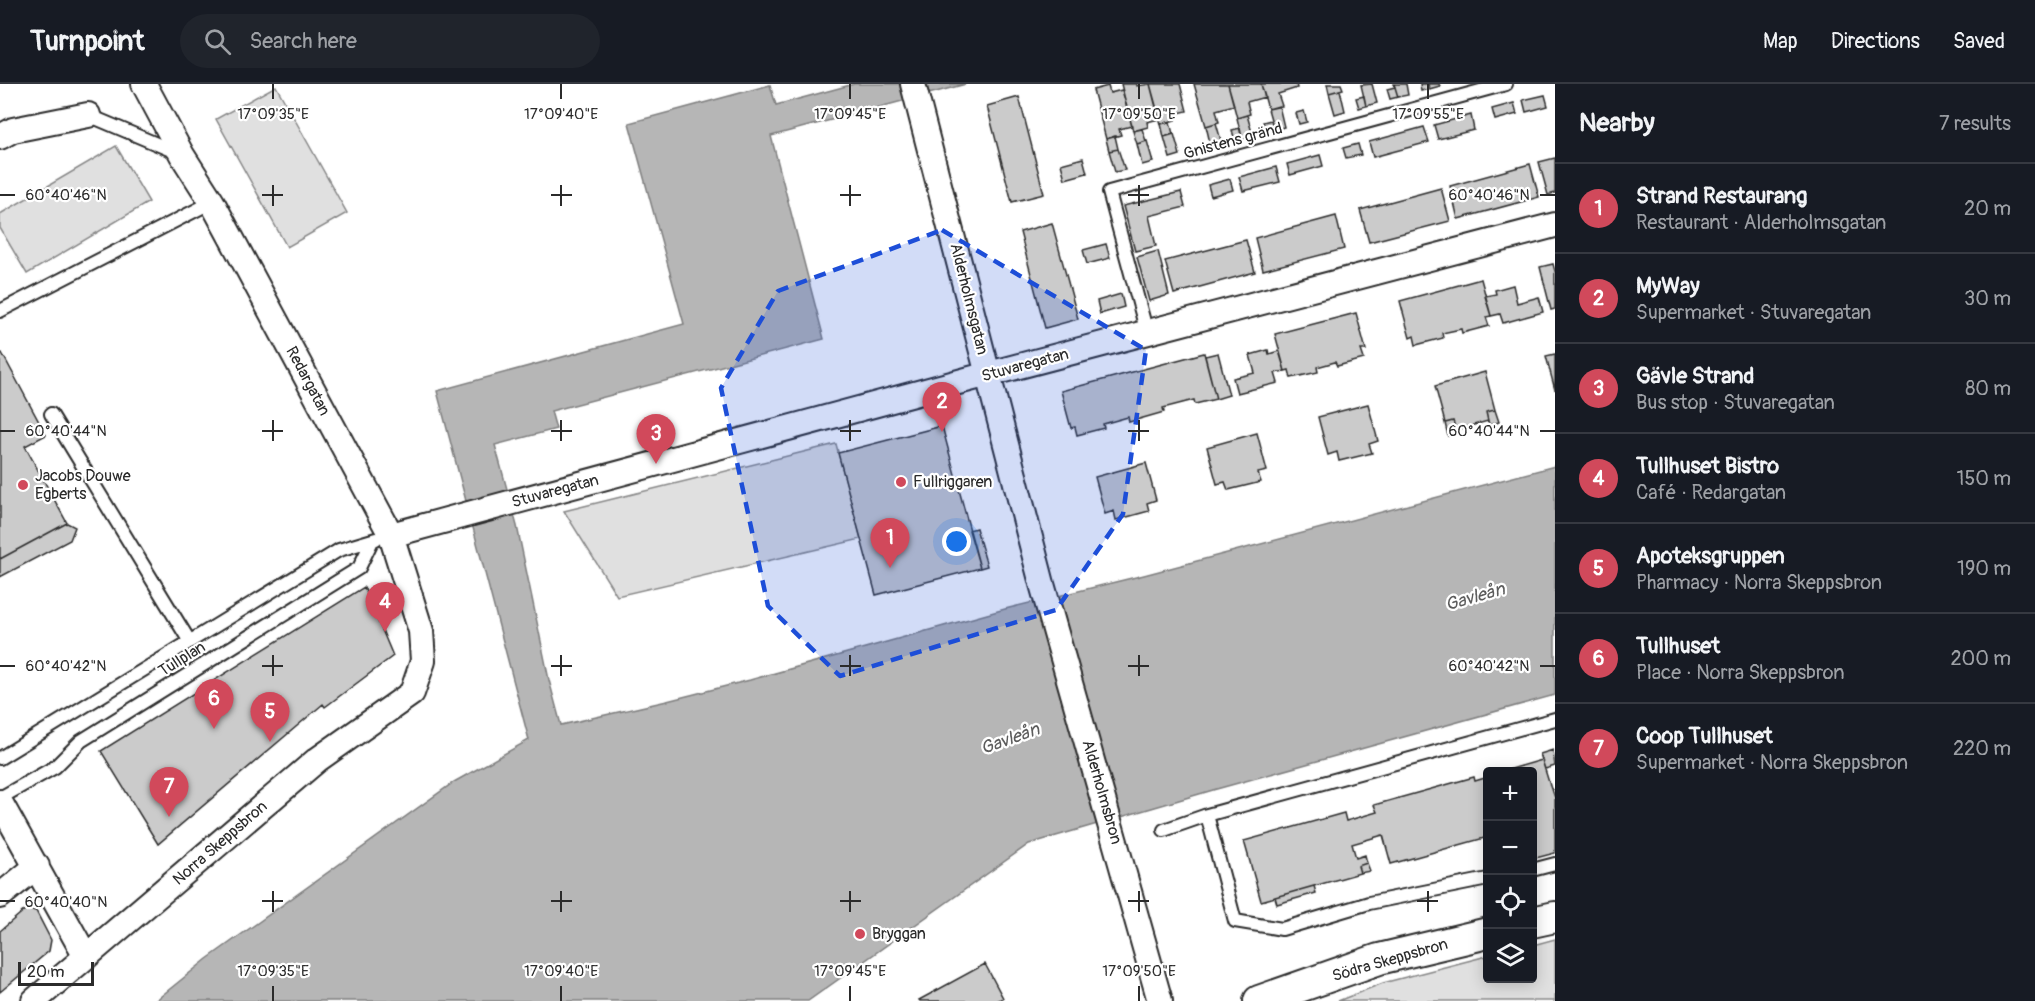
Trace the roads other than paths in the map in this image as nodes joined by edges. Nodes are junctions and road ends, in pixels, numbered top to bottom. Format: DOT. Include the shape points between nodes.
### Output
graph roads {
  1 [pos="144,84"];
  2 [pos="1506,84"];
  3 [pos="916,93"];
  4 [pos="88,115"];
  5 [pos="0,137"];
  6 [pos="183,155"];
  7 [pos="212,202"];
  8 [pos="1555,225"];
  9 [pos="0,311"];
  10 [pos="1147,333"];
  11 [pos="988,375"];
  12 [pos="51,414"];
  13 [pos="381,538"];
  14 [pos="1042,584"];
  15 [pos="190,642"];
  16 [pos="412,693"];
  17 [pos="1555,718"];
  18 [pos="0,758"];
  19 [pos="0,800"];
  20 [pos="1207,815"];
  21 [pos="1164,830"];
  22 [pos="1555,864"];
  23 [pos="37,866"];
  24 [pos="1537,869"];
  25 [pos="1483,880"];
  26 [pos="0,896"];
  27 [pos="1555,917"];
  28 [pos="1537,921"];
  29 [pos="1483,934"];
  30 [pos="86,957"];
  31 [pos="34,1001"];
  32 [pos="1160,1001"];
  33 [pos="1259,1001"];
  1 -- 6 [label="street, Redargatan"];
  2 -- 10 [label="lane, Gnistens gränd" via="1109,192"];
  3 -- 11 [label="street, Alderholmsgatan"];
  4 -- 5 [label="street" via="13,130"];
  4 -- 6 [label="lane"];
  6 -- 7 [label="street, Redargatan"];
  7 -- 9 [label="lane"];
  7 -- 13 [label="street, Redargatan"];
  8 -- 10 [label="street, Stuvaregatan"];
  10 -- 11 [label="street, Stuvaregatan"];
  11 -- 13 [label="street, Stuvaregatan"];
  11 -- 14 [label="street, Alderholmsgatan"];
  12 -- 15 [label="lane"];
  13 -- 15 [label="lane" via="339,550"];
  13 -- 16 [label="street, Redargatan" via="420,631 423,662"];
  13 -- 19 [label="lane, Tullplan" via="359,568 81,741 55,767"];
  14 -- 32 [label="street, Alderholmsbron"];
  15 -- 18 [label="lane"];
  16 -- 30 [label="street, Norra Skeppsbron" via="317,760"];
  17 -- 20 [label="lane"];
  19 -- 23 [label="street"];
  20 -- 21 [label="lane"];
  20 -- 25 [label="lane" via="1235,921 1282,929 1369,903"];
  22 -- 24 [label="lane"];
  23 -- 26 [label="street"];
  23 -- 30 [label="street"];
  27 -- 28 [label="street"];
  29 -- 33 [label="street, Södra Skeppsbron" via="1379,959"];
  30 -- 31 [label="street, Norra Skeppsbron"];
}
